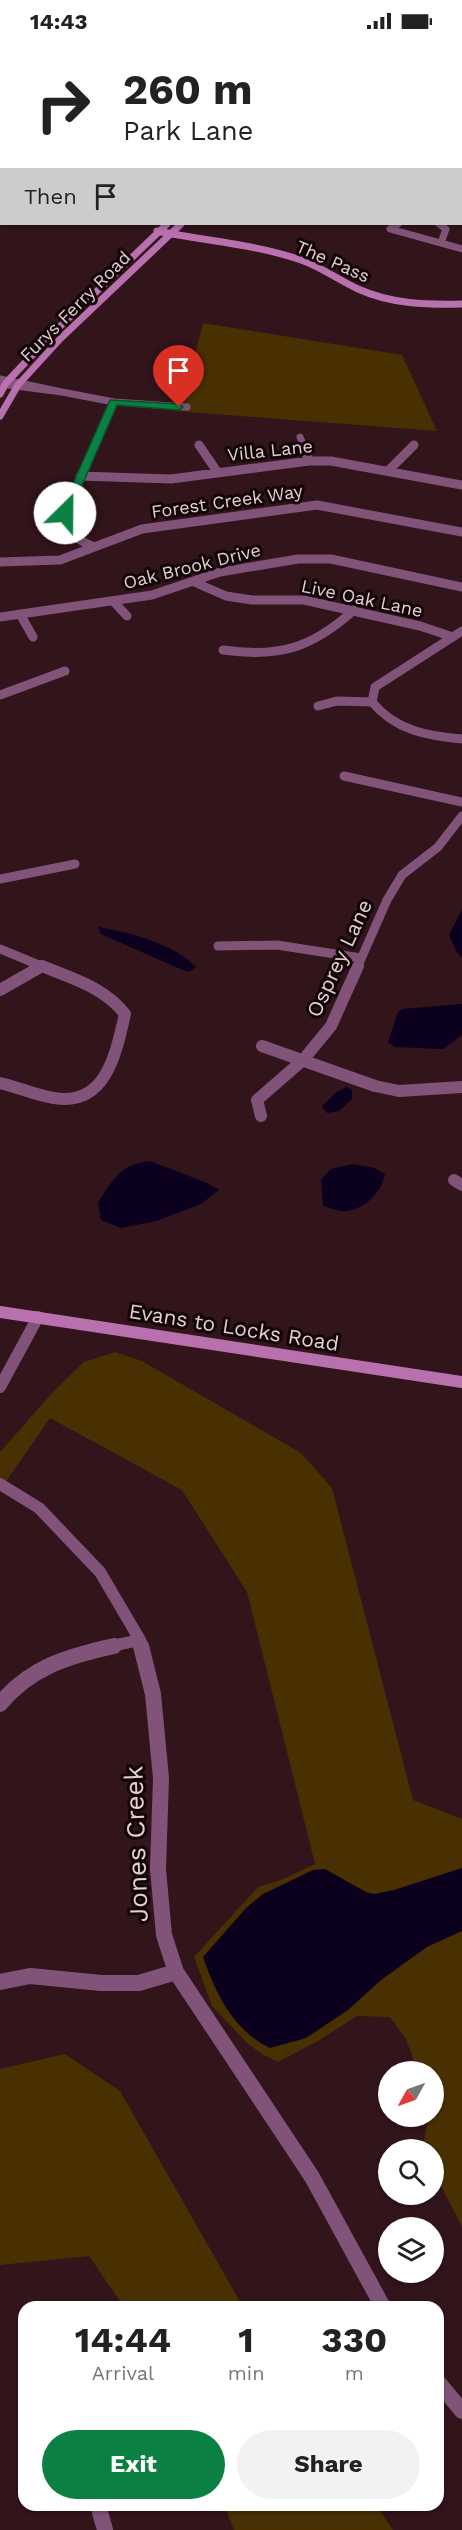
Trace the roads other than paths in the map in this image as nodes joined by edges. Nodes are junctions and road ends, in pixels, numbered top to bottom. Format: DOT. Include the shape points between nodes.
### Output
graph roads {
  1 [pos="166,225"];
  2 [pos="396,225"];
  3 [pos="440,225"];
  4 [pos="178,226"];
  5 [pos="157,231"];
  6 [pos="168,234"];
  7 [pos="187,236"];
  8 [pos="162,240"];
  9 [pos="441,243"];
  10 [pos="462,249"];
  11 [pos="84,304"];
  12 [pos="462,304"];
  13 [pos="94,306"];
  14 [pos="4,382"];
  15 [pos="19,384"];
  16 [pos="0,393"];
  17 [pos="114,402"];
  18 [pos="187,407"];
  19 [pos="0,416"];
  20 [pos="300,437"];
  21 [pos="199,445"];
  22 [pos="414,445"];
  23 [pos="309,461"];
  24 [pos="388,471"];
  25 [pos="218,473"];
  26 [pos="81,476"];
  27 [pos="462,485"];
  28 [pos="462,532"];
  29 [pos="94,547"];
  30 [pos="0,562"];
  31 [pos="194,582"];
  32 [pos="462,587"];
  33 [pos="114,602"];
  34 [pos="354,610"];
  35 [pos="20,614"];
  36 [pos="127,616"];
  37 [pos="0,617"];
  38 [pos="462,631"];
  39 [pos="33,637"];
  40 [pos="453,637"];
  41 [pos="223,650"];
  42 [pos="66,670"];
  43 [pos="0,695"];
  44 [pos="372,702"];
  45 [pos="318,706"];
  46 [pos="462,739"];
  47 [pos="344,776"];
  48 [pos="462,802"];
  49 [pos="462,816"];
  50 [pos="75,864"];
  51 [pos="0,879"];
  52 [pos="219,946"];
  53 [pos="0,949"];
  54 [pos="362,958"];
  55 [pos="42,966"];
  56 [pos="0,990"];
  57 [pos="262,1046"];
  58 [pos="303,1060"];
  59 [pos="0,1083"];
  60 [pos="462,1088"];
  61 [pos="261,1116"];
  62 [pos="0,1312"];
  63 [pos="38,1317"];
  64 [pos="462,1383"];
  65 [pos="0,1387"];
  66 [pos="0,1484"];
  67 [pos="140,1640"];
  68 [pos="0,1704"];
  69 [pos="176,1972"];
  70 [pos="0,1982"];
  71 [pos="380,2301"];
  72 [pos="444,2389"];
  73 [pos="462,2411"];
  74 [pos="100,2511"];
  75 [pos="105,2530"];
  1 -- 5 [label="main road, Furys Ferry Road"];
  2 -- 9 [label="street" via="390,229"];
  3 -- 9 [label="street" via="446,229"];
  4 -- 6 [label="main road, Furys Ferry Road"];
  4 -- 7 [label="main road" via="179,233"];
  5 -- 6 [label="main road, The Pass"];
  5 -- 11 [label="main road, Furys Ferry Road"];
  6 -- 7 [label="main road, The Pass"];
  6 -- 8 [label="main road, Furys Ferry Road"];
  7 -- 8 [label="main road"];
  7 -- 12 [label="main road, The Pass" via="303,261 387,300"];
  8 -- 13 [label="main road, Furys Ferry Road"];
  9 -- 10 [label="street"];
  11 -- 13 [label="main road"];
  11 -- 14 [label="main road, Furys Ferry Road"];
  13 -- 15 [label="main road, Furys Ferry Road"];
  14 -- 15 [label="street"];
  14 -- 16 [label="main road, Furys Ferry Road"];
  15 -- 17 [label="street"];
  15 -- 19 [label="main road, Furys Ferry Road"];
  17 -- 18 [label="street"];
  17 -- 26 [label="street"];
  20 -- 23 [label="street"];
  21 -- 25 [label="street"];
  22 -- 24 [label="street"];
  23 -- 24 [label="street, Villa Lane"];
  23 -- 25 [label="street, Villa Lane"];
  24 -- 27 [label="street, Villa Lane"];
  25 -- 26 [label="street, Villa Lane" via="156,480"];
  26 -- 29 [label="street" via="64,520 69,533"];
  28 -- 29 [label="street, Forest Creek Way" via="317,505 142,529"];
  29 -- 30 [label="street, Forest Creek Way" via="60,560"];
  31 -- 32 [label="street, Oak Brook Drive" via="243,567 320,559"];
  31 -- 33 [label="street, Oak Brook Drive"];
  31 -- 34 [label="street, Live Oak Lane" via="226,596 304,600"];
  33 -- 35 [label="street, Oak Brook Drive"];
  33 -- 36 [label="street"];
  34 -- 40 [label="street, Live Oak Lane"];
  34 -- 41 [label="street" via="327,635 298,647 252,653"];
  35 -- 37 [label="street, Oak Brook Drive"];
  35 -- 39 [label="street"];
  38 -- 40 [label="street"];
  40 -- 44 [label="street" via="375,687"];
  42 -- 43 [label="street"];
  44 -- 45 [label="street" via="337,701"];
  44 -- 46 [label="street" via="384,716 404,728"];
  47 -- 48 [label="street"];
  49 -- 54 [label="street, Osprey Lane" via="438,847 402,876"];
  50 -- 51 [label="street"];
  52 -- 54 [label="street" via="277,945"];
  53 -- 55 [label="street"];
  54 -- 58 [label="street, Osprey Lane" via="332,1026"];
  55 -- 56 [label="street"];
  55 -- 59 [label="street" via="103,991 125,1014 109,1070 100,1085 84,1095 63,1099"];
  57 -- 58 [label="street"];
  58 -- 60 [label="street" via="399,1091"];
  58 -- 61 [label="street, Osprey Lane" via="257,1100"];
  62 -- 63 [label="main road, Evans to Locks Road"];
  63 -- 64 [label="main road, Evans to Locks Road"];
  63 -- 65 [label="street"];
  66 -- 67 [label="street, Jones Creek" via="39,1508 100,1572"];
  67 -- 68 [label="street" via="58,1660 27,1677"];
  67 -- 69 [label="street, Jones Creek" via="153,1694 160,1778 158,1869 164,1935"];
  69 -- 70 [label="street" via="139,1983 30,1976"];
  69 -- 71 [label="street, Jones Creek" via="312,2177"];
  72 -- 73 [label="street"];
  74 -- 75 [label="street"];
}
